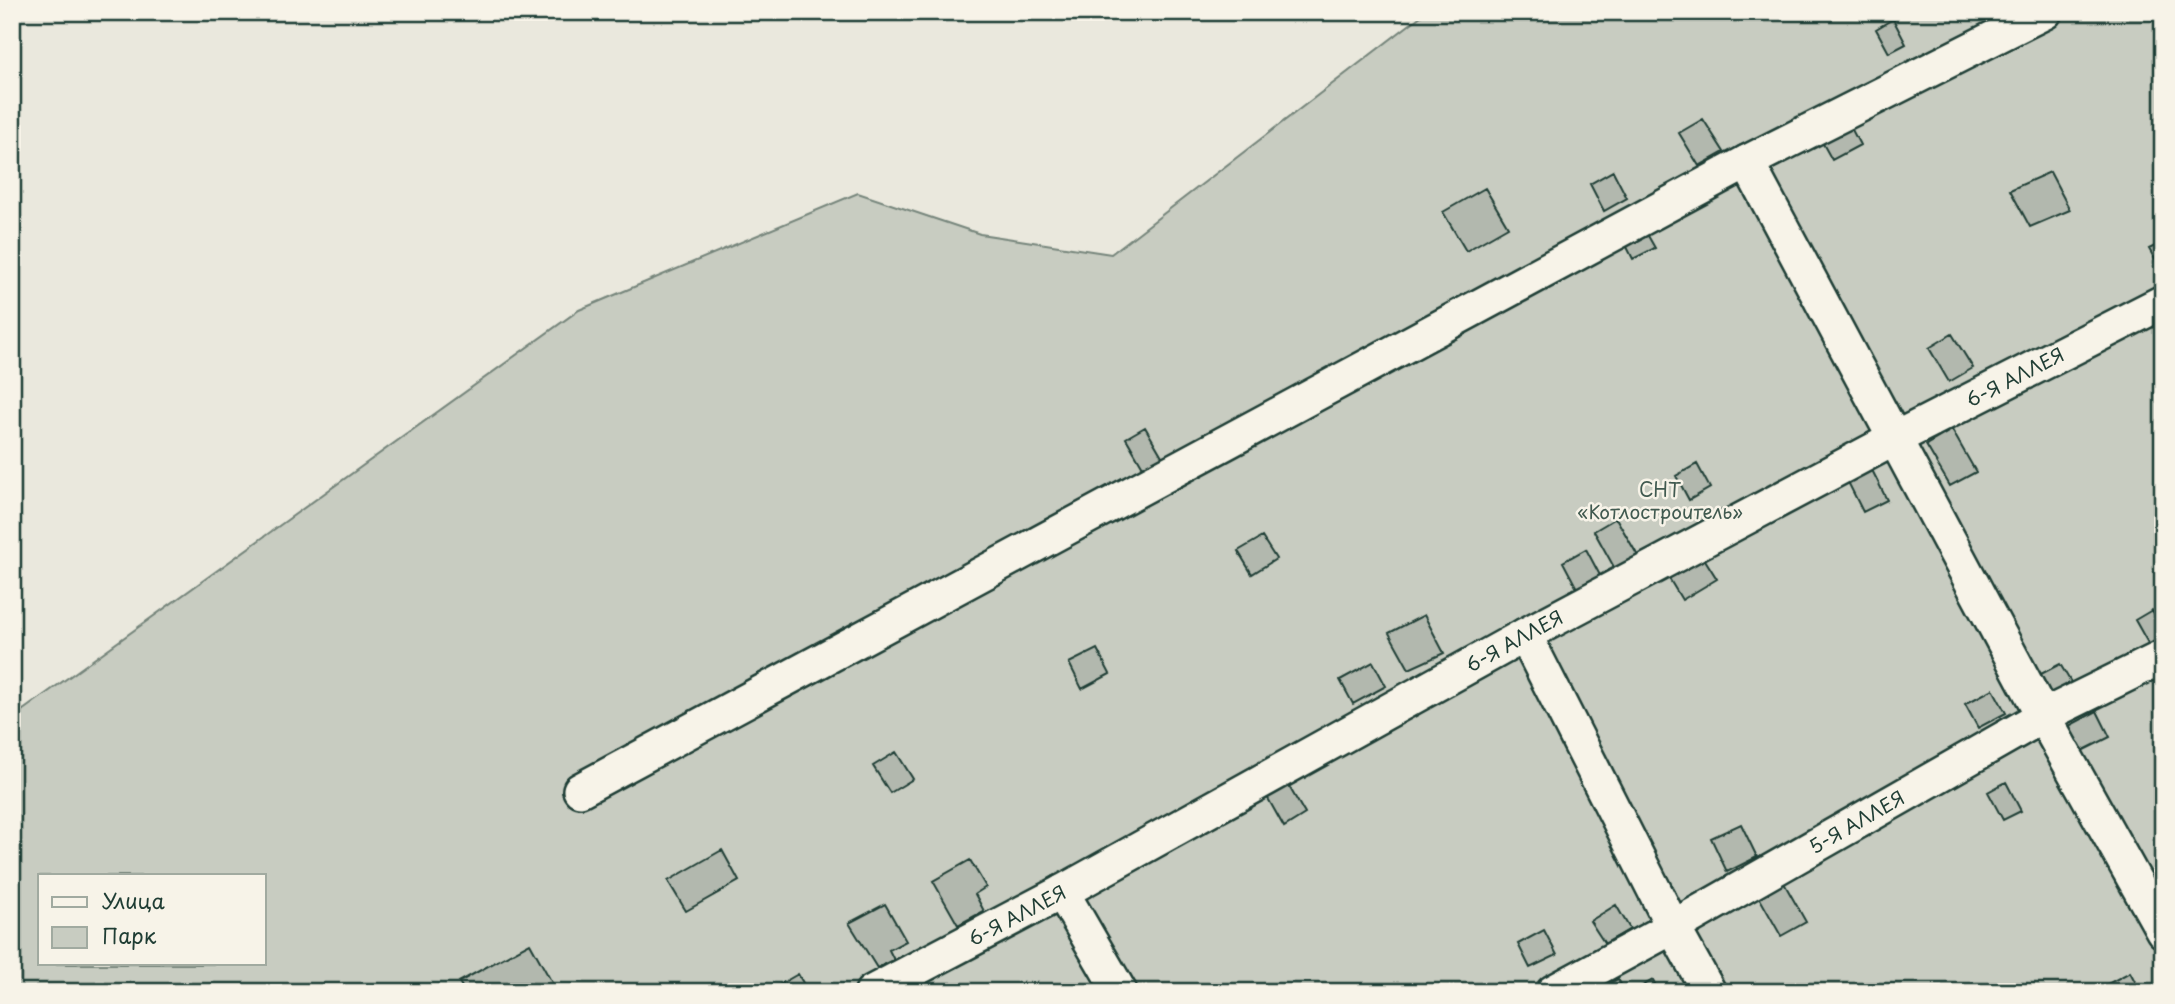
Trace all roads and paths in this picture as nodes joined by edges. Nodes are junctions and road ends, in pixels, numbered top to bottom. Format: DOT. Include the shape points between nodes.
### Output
graph roads {
  1 [pos="2045,12"];
  2 [pos="1747,162"];
  3 [pos="2163,302"];
  4 [pos="1896,438"];
  5 [pos="1525,635"];
  6 [pos="2163,657"];
  7 [pos="2043,716"];
  8 [pos="580,790"];
  9 [pos="1062,892"];
  10 [pos="1673,926"];
  11 [pos="2163,931"];
  12 [pos="873,992"];
  13 [pos="1119,992"];
  14 [pos="1553,992"];
  15 [pos="1709,992"];
  1 -- 2 [label="street"];
  2 -- 4 [label="street"];
  2 -- 8 [label="street"];
  3 -- 4 [label="street, 6-Я АЛЛЕЯ"];
  4 -- 5 [label="street, 6-Я АЛЛЕЯ"];
  4 -- 7 [label="street"];
  5 -- 9 [label="street, 6-Я АЛЛЕЯ"];
  5 -- 10 [label="street"];
  6 -- 7 [label="street, 5-Я АЛЛЕЯ"];
  7 -- 10 [label="street, 5-Я АЛЛЕЯ"];
  7 -- 11 [label="street"];
  9 -- 12 [label="street, 6-Я АЛЛЕЯ"];
  9 -- 13 [label="street"];
  10 -- 14 [label="street, 5-Я АЛЛЕЯ"];
  10 -- 15 [label="street"];
}
